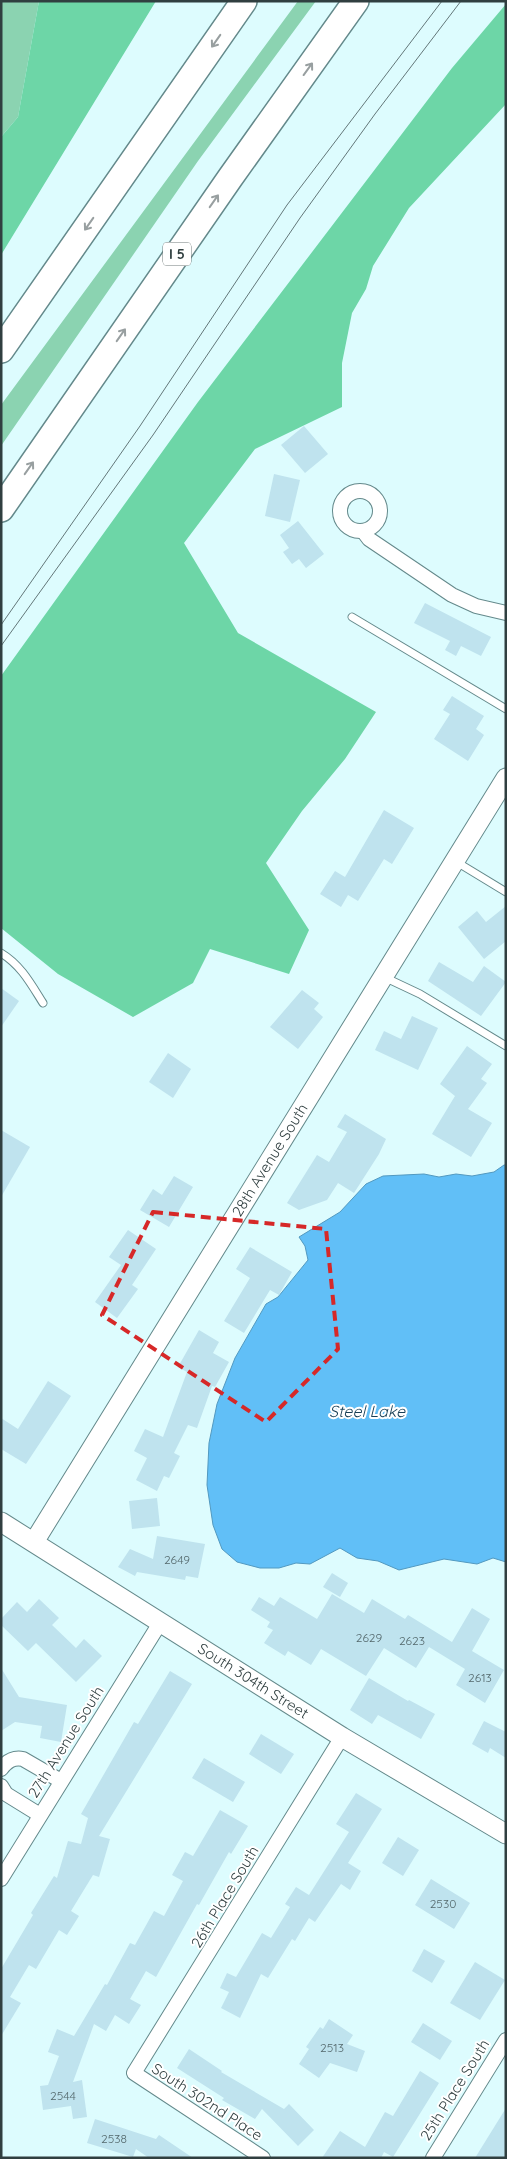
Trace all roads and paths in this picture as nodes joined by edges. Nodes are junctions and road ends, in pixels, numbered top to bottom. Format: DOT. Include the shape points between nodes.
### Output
graph roads {
  1 [pos="244,1"];
  2 [pos="356,1"];
  3 [pos="1,350"];
  4 [pos="1,509"];
  5 [pos="363,531"];
  6 [pos="506,613"];
  7 [pos="352,617"];
  8 [pos="506,709"];
  9 [pos="506,778"];
  10 [pos="455,861"];
  11 [pos="506,892"];
  12 [pos="1,953"];
  13 [pos="383,977"];
  14 [pos="43,1003"];
  15 [pos="506,1046"];
  16 [pos="1,1522"];
  17 [pos="34,1542"];
  18 [pos="160,1623"];
  19 [pos="342,1737"];
  20 [pos="1,1769"];
  21 [pos="61,1781"];
  22 [pos="1,1786"];
  23 [pos="40,1815"];
  24 [pos="506,1834"];
  25 [pos="1,1879"];
  26 [pos="506,2040"];
  27 [pos="134,2074"];
  28 [pos="263,2158"];
  29 [pos="433,2158"];
  1 -- 3 [label="highway, one-way"];
  4 -- 2 [label="highway, I 5, one-way"];
  5 -- 6 [label="street" via="369,539 452,594 476,606"];
  7 -- 8 [label="lane"];
  9 -- 10 [label="street, 28th Avenue South"];
  10 -- 11 [label="lane"];
  10 -- 13 [label="street, 28th Avenue South"];
  12 -- 14 [label="lane" via="26,976"];
  13 -- 15 [label="lane" via="420,994"];
  13 -- 17 [label="street, 28th Avenue South"];
  16 -- 17 [label="street, South 304th Street"];
  17 -- 18 [label="street, South 304th Street"];
  18 -- 19 [label="street, South 304th Street"];
  18 -- 21 [label="street, 27th Avenue South"];
  19 -- 24 [label="street, South 304th Street"];
  19 -- 27 [label="street, 26th Place South"];
  20 -- 21 [label="street" via="10,1760 23,1759"];
  21 -- 23 [label="street, 27th Avenue South"];
  22 -- 23 [label="street" via="6,1794"];
  23 -- 25 [label="street, 27th Avenue South"];
  26 -- 29 [label="street, 25th Place South"];
  27 -- 28 [label="street, South 302nd Place"];
}
